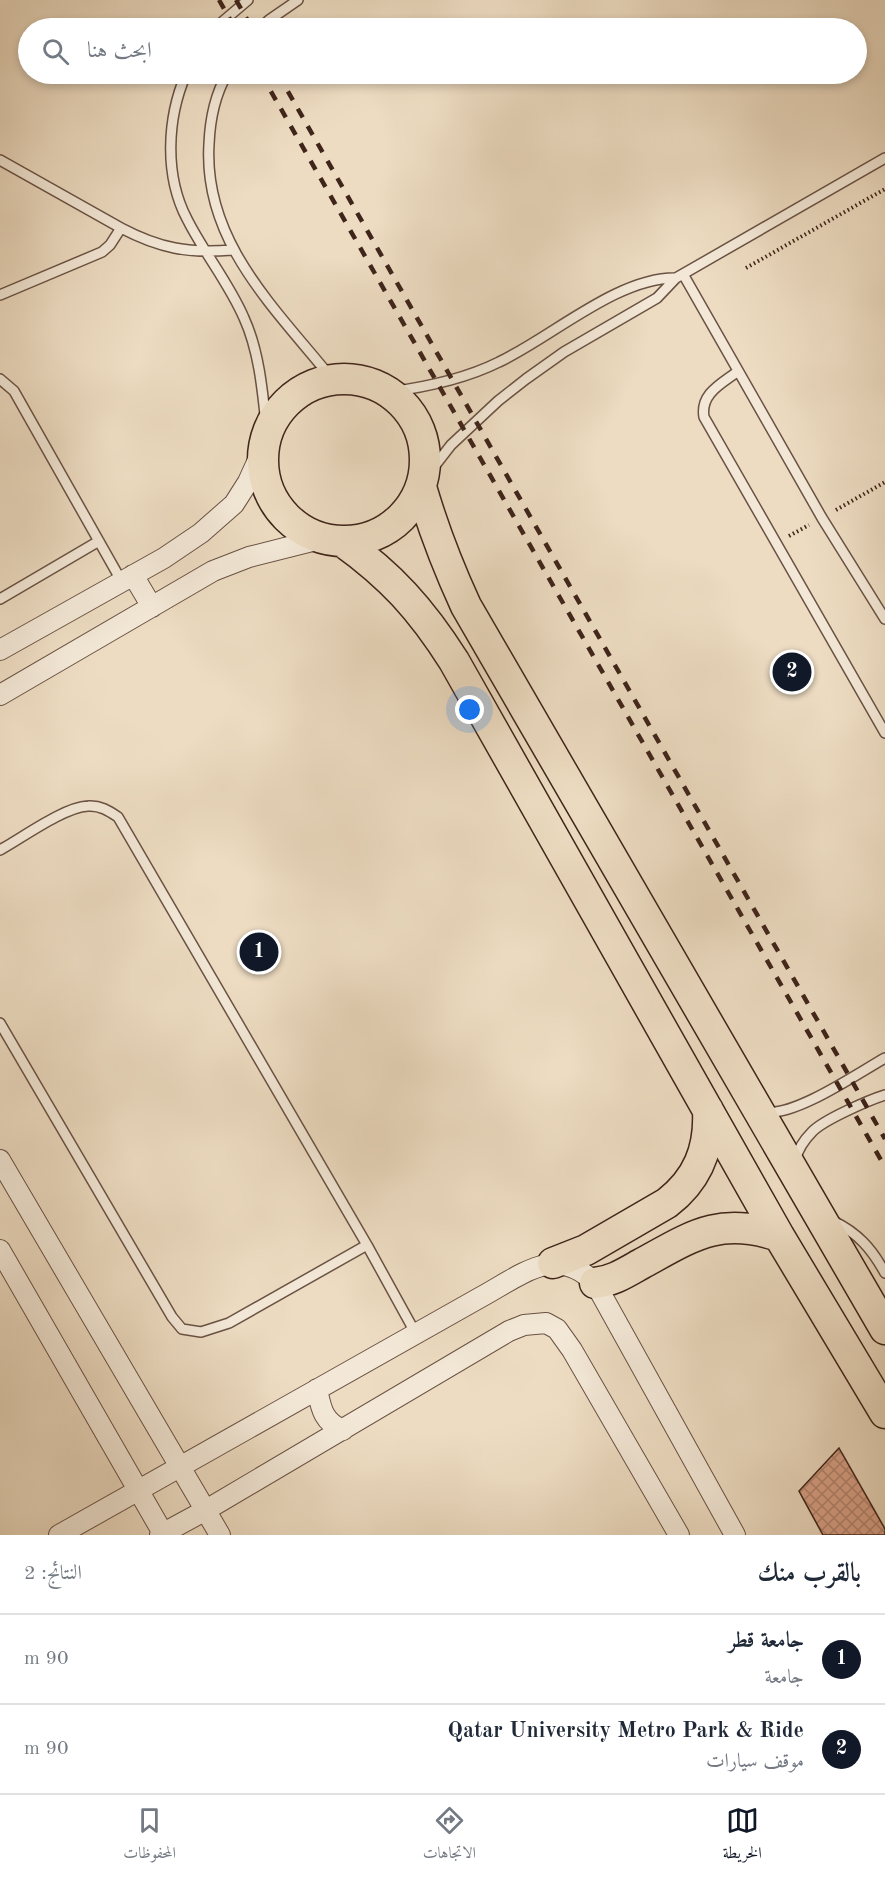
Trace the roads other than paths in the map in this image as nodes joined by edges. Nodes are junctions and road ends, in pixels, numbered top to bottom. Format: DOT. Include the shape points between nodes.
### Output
graph roads {
  1 [pos="248,0"];
  2 [pos="298,0"];
  3 [pos="227,18"];
  4 [pos="272,18"];
  5 [pos="183,84"];
  6 [pos="223,84"];
  7 [pos="885,158"];
  8 [pos="0,160"];
  9 [pos="121,228"];
  10 [pos="232,250"];
  11 [pos="207,252"];
  12 [pos="679,276"];
  13 [pos="0,295"];
  14 [pos="737,372"];
  15 [pos="0,379"];
  16 [pos="333,380"];
  17 [pos="389,392"];
  18 [pos="265,442"];
  19 [pos="422,484"];
  20 [pos="333,540"];
  21 [pos="99,541"];
  22 [pos="128,578"];
  23 [pos="0,599"];
  24 [pos="152,607"];
  25 [pos="885,620"];
  26 [pos="0,650"];
  27 [pos="0,694"];
  28 [pos="885,733"];
  29 [pos="0,850"];
  30 [pos="0,1023"];
  31 [pos="885,1058"];
  32 [pos="885,1095"];
  33 [pos="708,1110"];
  34 [pos="759,1110"];
  35 [pos="0,1160"];
  36 [pos="792,1168"];
  37 [pos="820,1217"];
  38 [pos="779,1236"];
  39 [pos="367,1245"];
  40 [pos="0,1250"];
  41 [pos="553,1263"];
  42 [pos="885,1273"];
  43 [pos="595,1283"];
  44 [pos="885,1329"];
  45 [pos="416,1334"];
  46 [pos="317,1389"];
  47 [pos="885,1413"];
  48 [pos="343,1430"];
  49 [pos="179,1466"];
  50 [pos="138,1491"];
  51 [pos="206,1510"];
  52 [pos="162,1534"];
  53 [pos="59,1535"];
  54 [pos="220,1535"];
  55 [pos="679,1535"];
  56 [pos="735,1535"];
  1 -- 3 [label="lane"];
  2 -- 4 [label="lane"];
  5 -- 11 [label="lane" via="172,129 173,175 186,218"];
  6 -- 10 [label="lane" via="214,106 208,155 214,204"];
  7 -- 12 [label="lane"];
  8 -- 9 [label="lane"];
  9 -- 11 [label="lane" via="162,246"];
  9 -- 13 [label="lane" via="102,252"];
  10 -- 11 [label="lane"];
  10 -- 16 [label="lane"];
  11 -- 18 [label="lane" via="236,301 252,341"];
  12 -- 14 [label="lane"];
  12 -- 17 [label="lane" via="643,282 615,294 480,371 435,385"];
  12 -- 19 [label="lane" via="657,298 564,352 498,401 451,446"];
  14 -- 25 [label="lane"];
  14 -- 28 [label="lane" via="706,398 704,417"];
  15 -- 21 [label="lane" via="14,391"];
  16 -- 17 [label="main road" via="362,381"];
  16 -- 18 [label="main road" via="292,397"];
  17 -- 19 [label="main road" via="418,425 425,453"];
  18 -- 20 [label="main road" via="263,469 277,506 306,531"];
  18 -- 22 [label="street" via="234,504 192,540"];
  19 -- 20 [label="main road" via="414,502 390,527 359,540"];
  19 -- 34 [label="main road" via="433,528 466,606"];
  20 -- 24 [label="street" via="231,563"];
  20 -- 33 [label="main road" via="369,560 394,582 436,633"];
  21 -- 22 [label="lane"];
  21 -- 23 [label="lane"];
  22 -- 24 [label="street"];
  22 -- 26 [label="street"];
  24 -- 27 [label="street"];
  29 -- 39 [label="lane" via="69,810 88,806 106,809 118,817"];
  30 -- 39 [label="lane" via="182,1329 201,1332 229,1323"];
  31 -- 34 [label="lane" via="798,1106 774,1113"];
  32 -- 36 [label="lane" via="813,1131"];
  33 -- 38 [label="main road"];
  33 -- 41 [label="main road" via="704,1155 679,1194 586,1250"];
  34 -- 36 [label="main road"];
  35 -- 49 [label="street"];
  36 -- 37 [label="main road"];
  37 -- 42 [label="lane" via="856,1234 874,1253"];
  37 -- 44 [label="main road"];
  38 -- 43 [label="main road" via="745,1227 711,1230 611,1281"];
  38 -- 47 [label="main road"];
  39 -- 45 [label="lane"];
  40 -- 50 [label="street"];
  41 -- 43 [label="street" via="576,1268"];
  41 -- 45 [label="street" via="539,1266"];
  43 -- 56 [label="street"];
  45 -- 46 [label="street"];
  46 -- 48 [label="street" via="326,1420"];
  46 -- 49 [label="street"];
  48 -- 51 [label="street"];
  48 -- 55 [label="street" via="509,1331 546,1323 557,1329 572,1350"];
  49 -- 50 [label="street"];
  49 -- 51 [label="street"];
  50 -- 52 [label="street"];
  50 -- 53 [label="street"];
  51 -- 52 [label="street"];
  51 -- 54 [label="street"];
}
